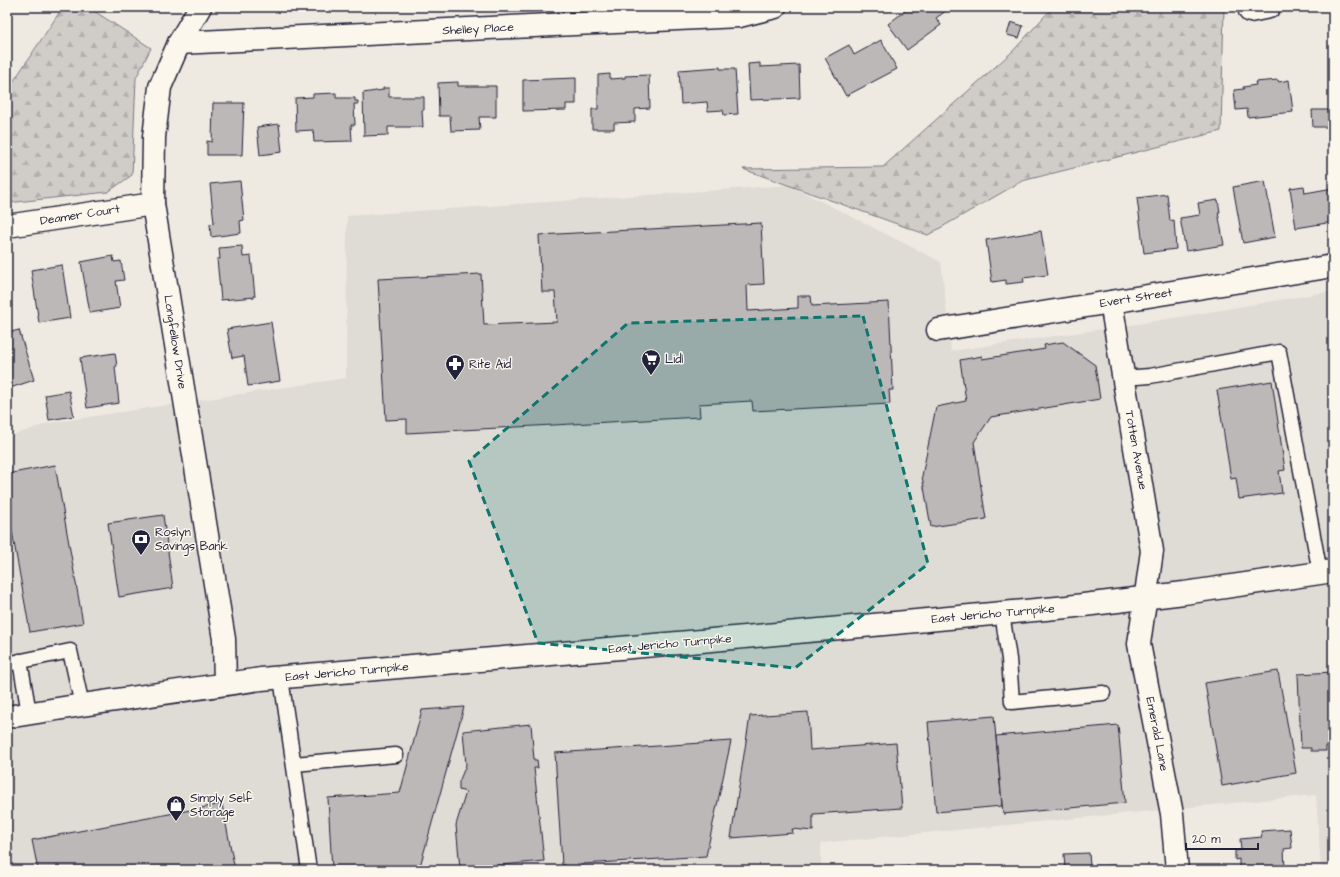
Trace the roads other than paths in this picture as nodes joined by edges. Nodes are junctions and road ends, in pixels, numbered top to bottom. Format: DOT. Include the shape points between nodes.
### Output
graph roads {
  1 [pos="200,7"];
  2 [pos="775,7"];
  3 [pos="179,43"];
  4 [pos="153,204"];
  5 [pos="7,226"];
  6 [pos="1333,266"];
  7 [pos="1111,302"];
  8 [pos="938,330"];
  9 [pos="1124,378"];
  10 [pos="1326,572"];
  11 [pos="1146,598"];
  12 [pos="1002,613"];
  13 [pos="14,662"];
  14 [pos="281,678"];
  15 [pos="225,684"];
  16 [pos="1103,692"];
  17 [pos="82,705"];
  18 [pos="29,713"];
  19 [pos="7,717"];
  20 [pos="396,755"];
  21 [pos="294,764"];
  22 [pos="309,870"];
  23 [pos="1177,870"];
  1 -- 3 [label="street, Longfellow Drive"];
  2 -- 3 [label="street, Shelley Place" via="739,16"];
  3 -- 4 [label="street, Longfellow Drive" via="160,87 154,137"];
  4 -- 5 [label="street, Deamer Court"];
  4 -- 15 [label="street, Longfellow Drive" via="224,639"];
  6 -- 7 [label="street, Evert Street"];
  7 -- 8 [label="street, Evert Street"];
  7 -- 9 [label="street, Totten Avenue"];
  9 -- 10 [label="lane" via="1150,376 1279,352"];
  9 -- 11 [label="street, Totten Avenue" via="1152,551"];
  10 -- 11 [label="street, East Jericho Turnpike"];
  11 -- 12 [label="street, East Jericho Turnpike"];
  11 -- 23 [label="street, Emerald Lane" via="1139,644 1172,814"];
  12 -- 14 [label="street, East Jericho Turnpike"];
  12 -- 16 [label="lane" via="1012,702"];
  13 -- 17 [label="lane" via="70,651"];
  13 -- 18 [label="lane"];
  14 -- 15 [label="street, East Jericho Turnpike"];
  14 -- 21 [label="lane"];
  15 -- 17 [label="street, East Jericho Turnpike"];
  17 -- 18 [label="street, East Jericho Turnpike"];
  18 -- 19 [label="street, East Jericho Turnpike"];
  20 -- 21 [label="lane"];
  21 -- 22 [label="lane"];
}
